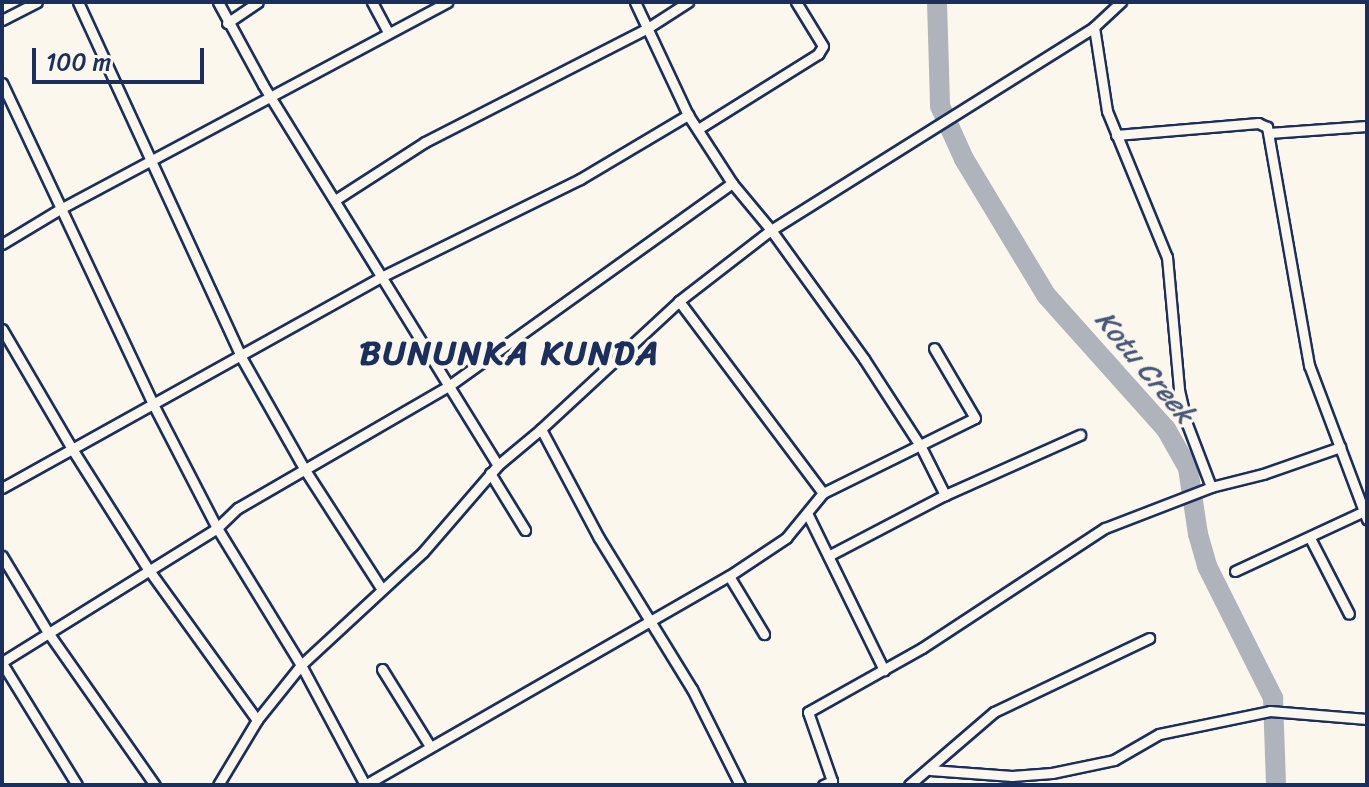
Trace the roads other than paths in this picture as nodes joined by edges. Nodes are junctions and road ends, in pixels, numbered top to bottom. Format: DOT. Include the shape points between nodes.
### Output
graph roads {
  1 [pos="37,2"];
  2 [pos="78,2"];
  3 [pos="218,2"];
  4 [pos="258,2"];
  5 [pos="372,2"];
  6 [pos="447,2"];
  7 [pos="635,2"];
  8 [pos="688,2"];
  9 [pos="796,2"];
  10 [pos="1121,2"];
  11 [pos="2,20"];
  12 [pos="227,23"];
  13 [pos="1094,27"];
  14 [pos="646,29"];
  15 [pos="388,32"];
  16 [pos="2,83"];
  17 [pos="271,98"];
  18 [pos="688,115"];
  19 [pos="1367,126"];
  20 [pos="698,129"];
  21 [pos="1269,133"];
  22 [pos="1116,135"];
  23 [pos="154,161"];
  24 [pos="732,183"];
  25 [pos="335,200"];
  26 [pos="60,209"];
  27 [pos="771,230"];
  28 [pos="2,244"];
  29 [pos="381,277"];
  30 [pos="679,301"];
  31 [pos="2,329"];
  32 [pos="934,348"];
  33 [pos="241,357"];
  34 [pos="450,385"];
  35 [pos="154,406"];
  36 [pos="541,429"];
  37 [pos="1080,435"];
  38 [pos="921,447"];
  39 [pos="1340,447"];
  40 [pos="72,449"];
  41 [pos="498,465"];
  42 [pos="305,470"];
  43 [pos="490,473"];
  44 [pos="1211,487"];
  45 [pos="2,488"];
  46 [pos="823,493"];
  47 [pos="945,495"];
  48 [pos="808,515"];
  49 [pos="1366,515"];
  50 [pos="217,528"];
  51 [pos="525,530"];
  52 [pos="1310,538"];
  53 [pos="830,555"];
  54 [pos="2,556"];
  55 [pos="148,569"];
  56 [pos="1235,571"];
  57 [pos="729,576"];
  58 [pos="381,588"];
  59 [pos="1349,614"];
  60 [pos="652,620"];
  61 [pos="47,631"];
  62 [pos="764,634"];
  63 [pos="1149,638"];
  64 [pos="2,663"];
  65 [pos="301,665"];
  66 [pos="382,669"];
  67 [pos="884,670"];
  68 [pos="1367,719"];
  69 [pos="257,720"];
  70 [pos="430,746"];
  71 [pos="930,770"];
  72 [pos="1012,776"];
  73 [pos="912,784"];
  74 [pos="77,785"];
  75 [pos="155,785"];
  76 [pos="218,785"];
  77 [pos="365,785"];
  78 [pos="740,785"];
  79 [pos="823,785"];
  80 [pos="1019,785"];
  1 -- 11 [label="street"];
  2 -- 23 [label="street"];
  3 -- 12 [label="street"];
  4 -- 12 [label="street"];
  5 -- 15 [label="street"];
  6 -- 15 [label="street"];
  7 -- 14 [label="street"];
  8 -- 14 [label="street"];
  9 -- 20 [label="street" via="823,46 818,54"];
  10 -- 13 [label="street"];
  12 -- 17 [label="street"];
  13 -- 22 [label="street" via="1102,93"];
  13 -- 27 [label="street"];
  14 -- 18 [label="street"];
  14 -- 25 [label="street" via="425,142"];
  15 -- 17 [label="street"];
  16 -- 26 [label="street"];
  17 -- 23 [label="street"];
  17 -- 25 [label="street"];
  18 -- 20 [label="street"];
  18 -- 29 [label="street" via="580,179"];
  19 -- 21 [label="street"];
  20 -- 24 [label="street"];
  21 -- 22 [label="street" via="1258,123"];
  21 -- 39 [label="street" via="1303,338"];
  22 -- 44 [label="street" via="1167,257 1179,390"];
  23 -- 26 [label="street"];
  23 -- 33 [label="street"];
  24 -- 27 [label="street"];
  24 -- 34 [label="street"];
  25 -- 29 [label="street"];
  26 -- 28 [label="street"];
  26 -- 35 [label="street"];
  27 -- 30 [label="street"];
  27 -- 38 [label="street"];
  29 -- 33 [label="street"];
  29 -- 34 [label="street"];
  30 -- 36 [label="street"];
  30 -- 46 [label="street"];
  31 -- 40 [label="street"];
  32 -- 38 [label="street" via="975,418"];
  33 -- 35 [label="street"];
  33 -- 42 [label="street"];
  34 -- 41 [label="street"];
  34 -- 42 [label="street"];
  35 -- 40 [label="street"];
  35 -- 50 [label="street"];
  36 -- 41 [label="street"];
  36 -- 60 [label="street" via="599,538"];
  37 -- 47 [label="street"];
  38 -- 46 [label="street"];
  38 -- 47 [label="street"];
  39 -- 44 [label="street"];
  39 -- 49 [label="street"];
  40 -- 45 [label="street"];
  40 -- 55 [label="street"];
  41 -- 43 [label="street"];
  42 -- 50 [label="street" via="238,508"];
  42 -- 58 [label="street"];
  43 -- 51 [label="street"];
  43 -- 58 [label="street" via="423,552"];
  44 -- 67 [label="street" via="1105,528"];
  46 -- 48 [label="street"];
  47 -- 53 [label="street"];
  48 -- 53 [label="street"];
  48 -- 57 [label="street" via="786,538"];
  49 -- 52 [label="street"];
  50 -- 55 [label="street"];
  50 -- 65 [label="street"];
  52 -- 56 [label="street"];
  52 -- 59 [label="street"];
  53 -- 67 [label="street"];
  54 -- 61 [label="street"];
  55 -- 61 [label="street"];
  55 -- 69 [label="street"];
  57 -- 60 [label="street"];
  57 -- 62 [label="street"];
  58 -- 65 [label="street"];
  60 -- 70 [label="street"];
  60 -- 78 [label="street"];
  61 -- 64 [label="street"];
  61 -- 75 [label="street"];
  63 -- 71 [label="street" via="994,712"];
  64 -- 74 [label="street"];
  65 -- 69 [label="street"];
  65 -- 77 [label="street"];
  66 -- 70 [label="street"];
  67 -- 79 [label="street" via="808,712 832,781"];
  68 -- 72 [label="street" via="1274,710 1159,734 1097,765"];
  69 -- 76 [label="street"];
  70 -- 77 [label="street"];
  71 -- 72 [label="street"];
  71 -- 73 [label="street"];
  72 -- 80 [label="street"];
}
